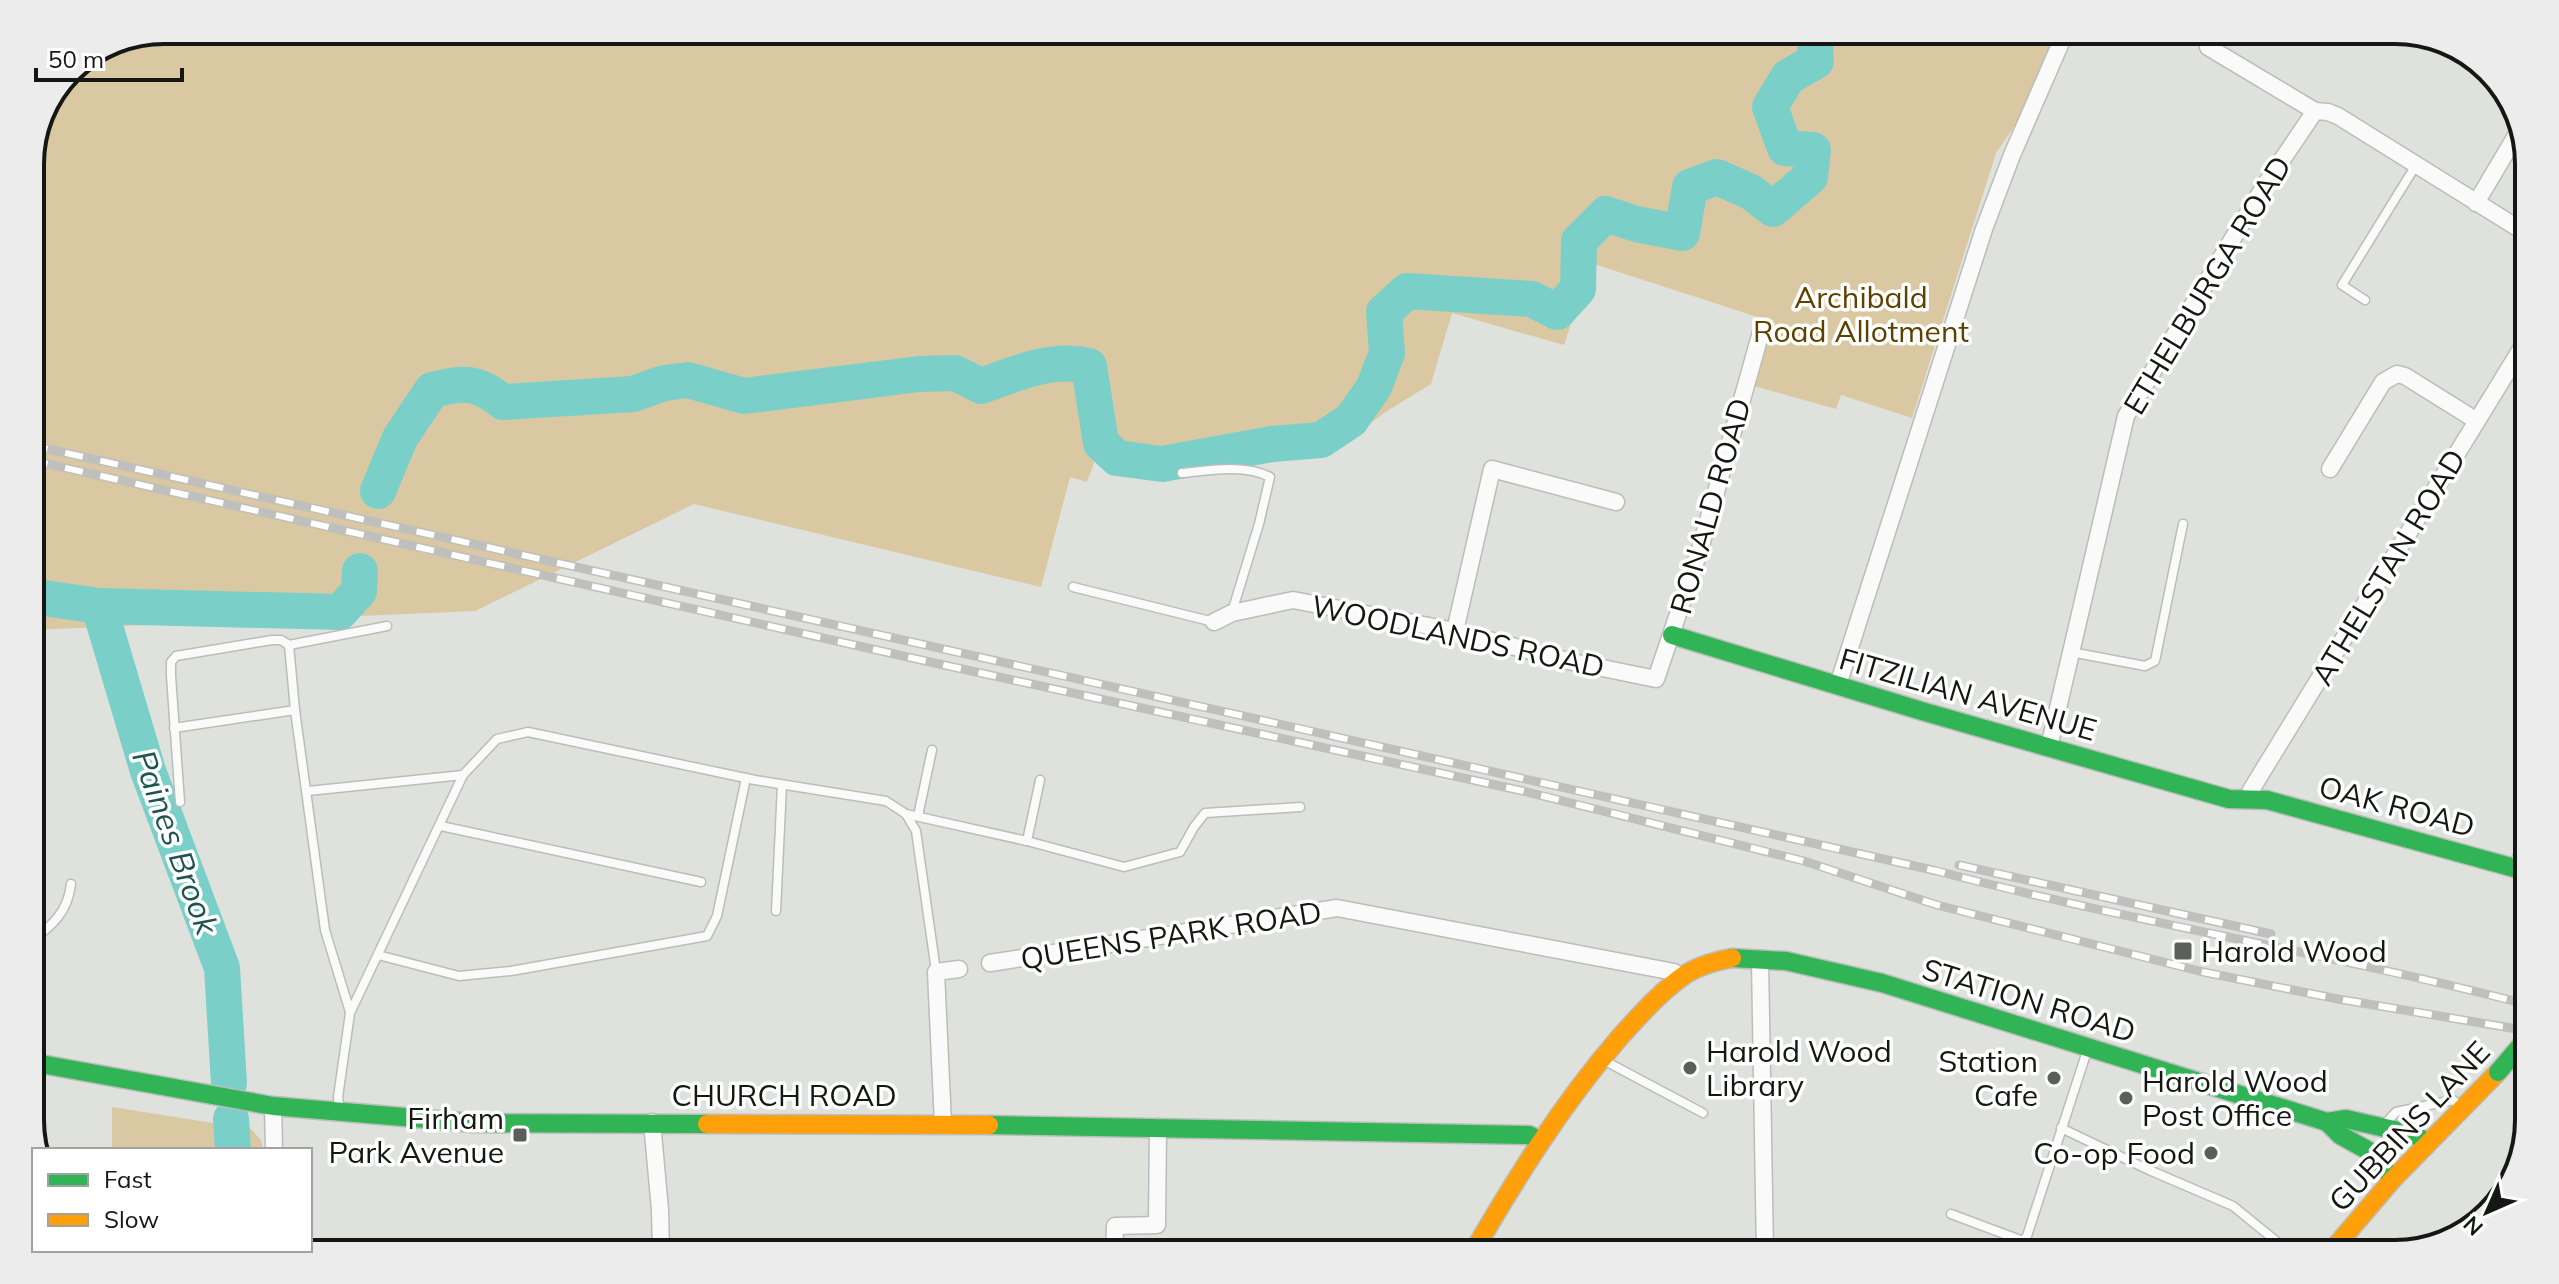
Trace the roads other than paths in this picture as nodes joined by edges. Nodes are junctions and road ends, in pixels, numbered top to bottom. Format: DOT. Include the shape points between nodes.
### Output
graph roads {
  1 [pos="2060,44"];
  2 [pos="2208,47"];
  3 [pos="2315,111"];
  4 [pos="2513,141"];
  5 [pos="2416,165"];
  6 [pos="2476,203"];
  7 [pos="2515,227"];
  8 [pos="2365,300"];
  9 [pos="1761,332"];
  10 [pos="2515,359"];
  11 [pos="2477,421"];
  12 [pos="2330,469"];
  13 [pos="1182,473"];
  14 [pos="1616,502"];
  15 [pos="2183,524"];
  16 [pos="1073,587"];
  17 [pos="1232,613"];
  18 [pos="1214,622"];
  19 [pos="387,626"];
  20 [pos="1455,631"];
  21 [pos="1672,635"];
  22 [pos="289,645"];
  23 [pos="2071,652"];
  24 [pos="1656,679"];
  25 [pos="1838,685"];
  26 [pos="295,710"];
  27 [pos="174,728"];
  28 [pos="2049,747"];
  29 [pos="932,750"];
  30 [pos="463,775"];
  31 [pos="746,778"];
  32 [pos="1040,780"];
  33 [pos="782,785"];
  34 [pos="308,791"];
  35 [pos="2249,798"];
  36 [pos="180,802"];
  37 [pos="1300,807"];
  38 [pos="906,814"];
  39 [pos="918,816"];
  40 [pos="441,826"];
  41 [pos="1027,841"];
  42 [pos="2515,868"];
  43 [pos="701,882"];
  44 [pos="71,884"];
  45 [pos="776,911"];
  46 [pos="44,931"];
  47 [pos="378,955"];
  48 [pos="1760,959"];
  49 [pos="990,963"];
  50 [pos="959,969"];
  51 [pos="936,972"];
  52 [pos="1681,977"];
  53 [pos="350,1013"];
  54 [pos="2089,1046"];
  55 [pos="2515,1052"];
  56 [pos="1600,1059"];
  57 [pos="44,1065"];
  58 [pos="273,1106"];
  59 [pos="2463,1109"];
  60 [pos="340,1113"];
  61 [pos="1703,1113"];
  62 [pos="652,1122"];
  63 [pos="2327,1122"];
  64 [pos="943,1124"];
  65 [pos="1158,1127"];
  66 [pos="2061,1128"];
  67 [pos="2381,1129"];
  68 [pos="1540,1141"];
  69 [pos="2426,1143"];
  70 [pos="274,1148"];
  71 [pos="2369,1151"];
  72 [pos="2393,1179"];
  73 [pos="1951,1214"];
  74 [pos="661,1240"];
  75 [pos="1114,1240"];
  76 [pos="1480,1240"];
  77 [pos="1765,1240"];
  78 [pos="2020,1240"];
  79 [pos="2023,1240"];
  80 [pos="2275,1240"];
  81 [pos="2341,1240"];
  1 -- 25 [label="street" via="1984,229"];
  2 -- 3 [label="street"];
  3 -- 5 [label="street" via="2338,116"];
  3 -- 23 [label="street, ETHELBURGA ROAD" via="2126,416"];
  4 -- 6 [label="street"];
  5 -- 6 [label="street"];
  5 -- 8 [label="lane" via="2342,285"];
  6 -- 7 [label="street"];
  9 -- 21 [label="street, RONALD ROAD"];
  10 -- 11 [label="street, ATHELSTAN ROAD"];
  11 -- 12 [label="street" via="2397,374 2383,382"];
  11 -- 35 [label="street, ATHELSTAN ROAD"];
  13 -- 17 [label="lane" via="1216,469 1270,477"];
  14 -- 20 [label="street" via="1492,469"];
  15 -- 23 [label="lane" via="2155,661 2145,666"];
  16 -- 18 [label="lane"];
  17 -- 18 [label="street, WOODLANDS ROAD"];
  17 -- 20 [label="street, WOODLANDS ROAD" via="1293,600"];
  19 -- 22 [label="lane"];
  20 -- 24 [label="street, WOODLANDS ROAD"];
  21 -- 24 [label="street, RONALD ROAD"];
  21 -- 25 [label="street, FITZILIAN AVENUE"];
  22 -- 26 [label="lane"];
  22 -- 27 [label="lane" via="272,640 176,656 171,662"];
  23 -- 28 [label="street, ETHELBURGA ROAD"];
  25 -- 28 [label="street, FITZILIAN AVENUE"];
  26 -- 27 [label="lane"];
  26 -- 34 [label="lane"];
  27 -- 36 [label="lane"];
  28 -- 35 [label="street, FITZILIAN AVENUE" via="2229,799"];
  29 -- 39 [label="lane"];
  30 -- 31 [label="lane" via="497,739 528,732"];
  30 -- 34 [label="lane"];
  30 -- 40 [label="lane"];
  31 -- 33 [label="lane"];
  31 -- 47 [label="lane" via="717,916 707,936 459,976"];
  32 -- 41 [label="lane"];
  33 -- 38 [label="lane" via="886,801"];
  33 -- 45 [label="lane"];
  34 -- 53 [label="lane" via="325,930"];
  35 -- 42 [label="street, OAK ROAD"];
  37 -- 41 [label="lane" via="1205,813 1180,852 1124,867"];
  38 -- 39 [label="lane"];
  38 -- 51 [label="lane" via="916,831"];
  39 -- 41 [label="lane"];
  40 -- 43 [label="lane"];
  40 -- 47 [label="lane"];
  44 -- 46 [label="lane" via="56,923"];
  47 -- 53 [label="lane"];
  48 -- 52 [label="street, STATION ROAD" via="1710,963"];
  48 -- 54 [label="street, STATION ROAD" via="1882,983"];
  48 -- 77 [label="street"];
  49 -- 52 [label="street, QUEENS PARK ROAD" via="1337,908"];
  50 -- 51 [label="street"];
  51 -- 64 [label="street"];
  52 -- 56 [label="street, STATION ROAD"];
  53 -- 60 [label="lane"];
  54 -- 63 [label="street, STATION ROAD"];
  54 -- 66 [label="lane"];
  55 -- 59 [label="street, GUBBINS LANE, bridge"];
  56 -- 61 [label="lane"];
  56 -- 68 [label="street, STATION ROAD"];
  57 -- 58 [label="street, CHURCH ROAD"];
  58 -- 60 [label="street, CHURCH ROAD"];
  58 -- 70 [label="street"];
  59 -- 67 [label="lane" via="2453,1100 2396,1112"];
  59 -- 69 [label="street, GUBBINS LANE"];
  60 -- 62 [label="street, CHURCH ROAD" via="474,1123"];
  62 -- 64 [label="street, CHURCH ROAD"];
  62 -- 74 [label="street"];
  63 -- 67 [label="street, STATION ROAD" via="2346,1119"];
  63 -- 71 [label="street, STATION ROAD"];
  64 -- 65 [label="street, CHURCH ROAD"];
  65 -- 68 [label="street, CHURCH ROAD" via="1529,1135"];
  65 -- 75 [label="street" via="1157,1225 1115,1226"];
  66 -- 79 [label="lane"];
  66 -- 80 [label="lane" via="2233,1206"];
  67 -- 69 [label="street, STATION ROAD" via="2416,1135"];
  67 -- 71 [label="street"];
  68 -- 76 [label="street, STATION ROAD"];
  69 -- 72 [label="street, GUBBINS LANE"];
  71 -- 72 [label="street, STATION ROAD"];
  72 -- 81 [label="street, GUBBINS LANE"];
  73 -- 78 [label="lane"];
}
